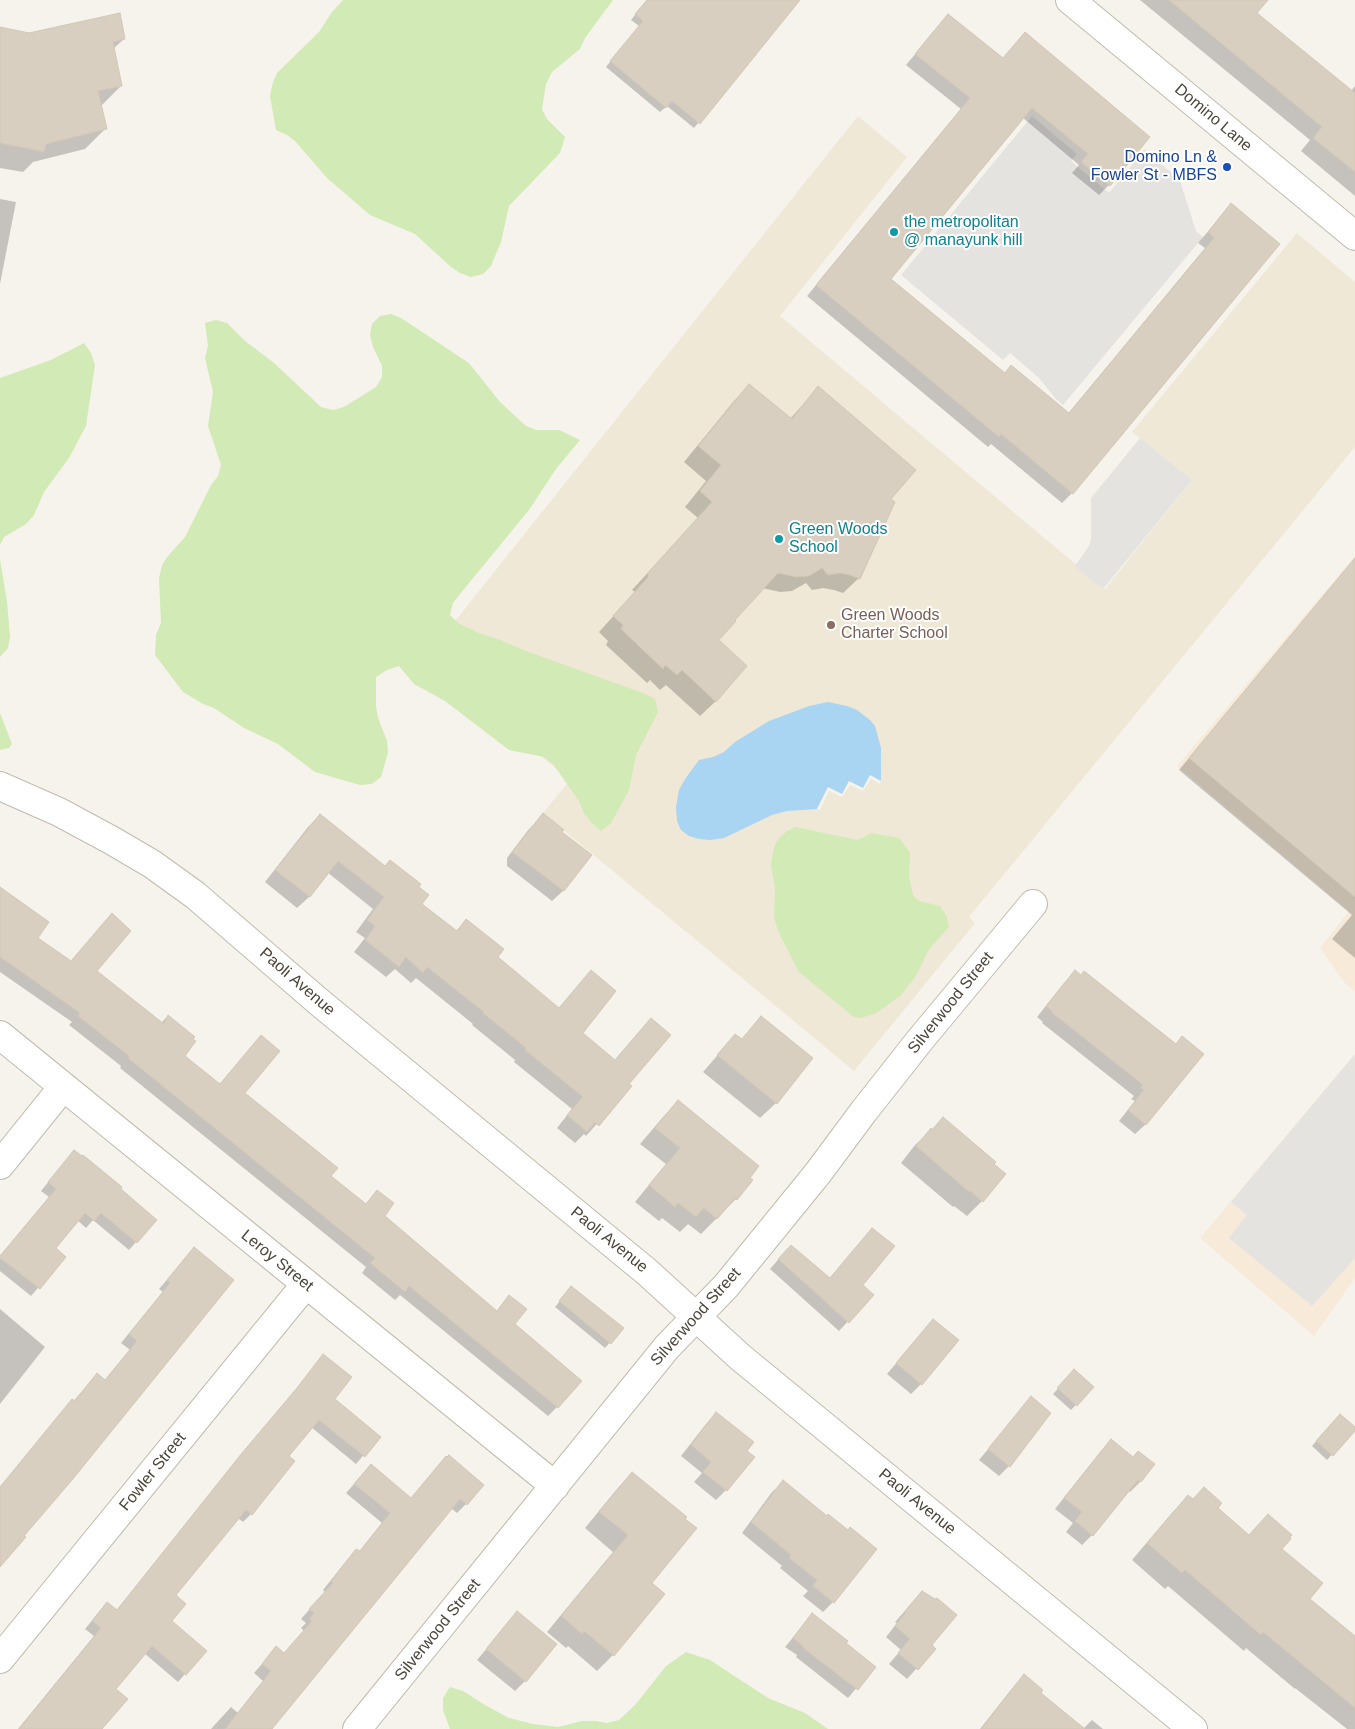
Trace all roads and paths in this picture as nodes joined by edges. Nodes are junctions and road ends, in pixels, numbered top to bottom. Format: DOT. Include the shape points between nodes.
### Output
graph roads {
  1 [pos="1070,0"];
  2 [pos="1355,236"];
  3 [pos="0,786"];
  4 [pos="1032,904"];
  5 [pos="0,1035"];
  6 [pos="64,1087"];
  7 [pos="0,1165"];
  8 [pos="306,1284"];
  9 [pos="697,1317"];
  10 [pos="555,1486"];
  11 [pos="0,1659"];
  12 [pos="357,1729"];
  13 [pos="1194,1729"];
  1 -- 2 [label="street, Domino Lane"];
  3 -- 9 [label="street, Paoli Avenue" via="111,840 195,895 319,1002 648,1272"];
  4 -- 9 [label="street, Silverwood Street" via="920,1040 751,1256"];
  5 -- 6 [label="street, Leroy Street"];
  6 -- 7 [label="street"];
  6 -- 8 [label="street, Leroy Street"];
  8 -- 10 [label="street, Leroy Street"];
  8 -- 11 [label="street, Fowler Street"];
  9 -- 10 [label="street, Silverwood Street" via="667,1347"];
  9 -- 13 [label="street, Paoli Avenue" via="740,1357"];
  10 -- 12 [label="street, Silverwood Street"];
}
